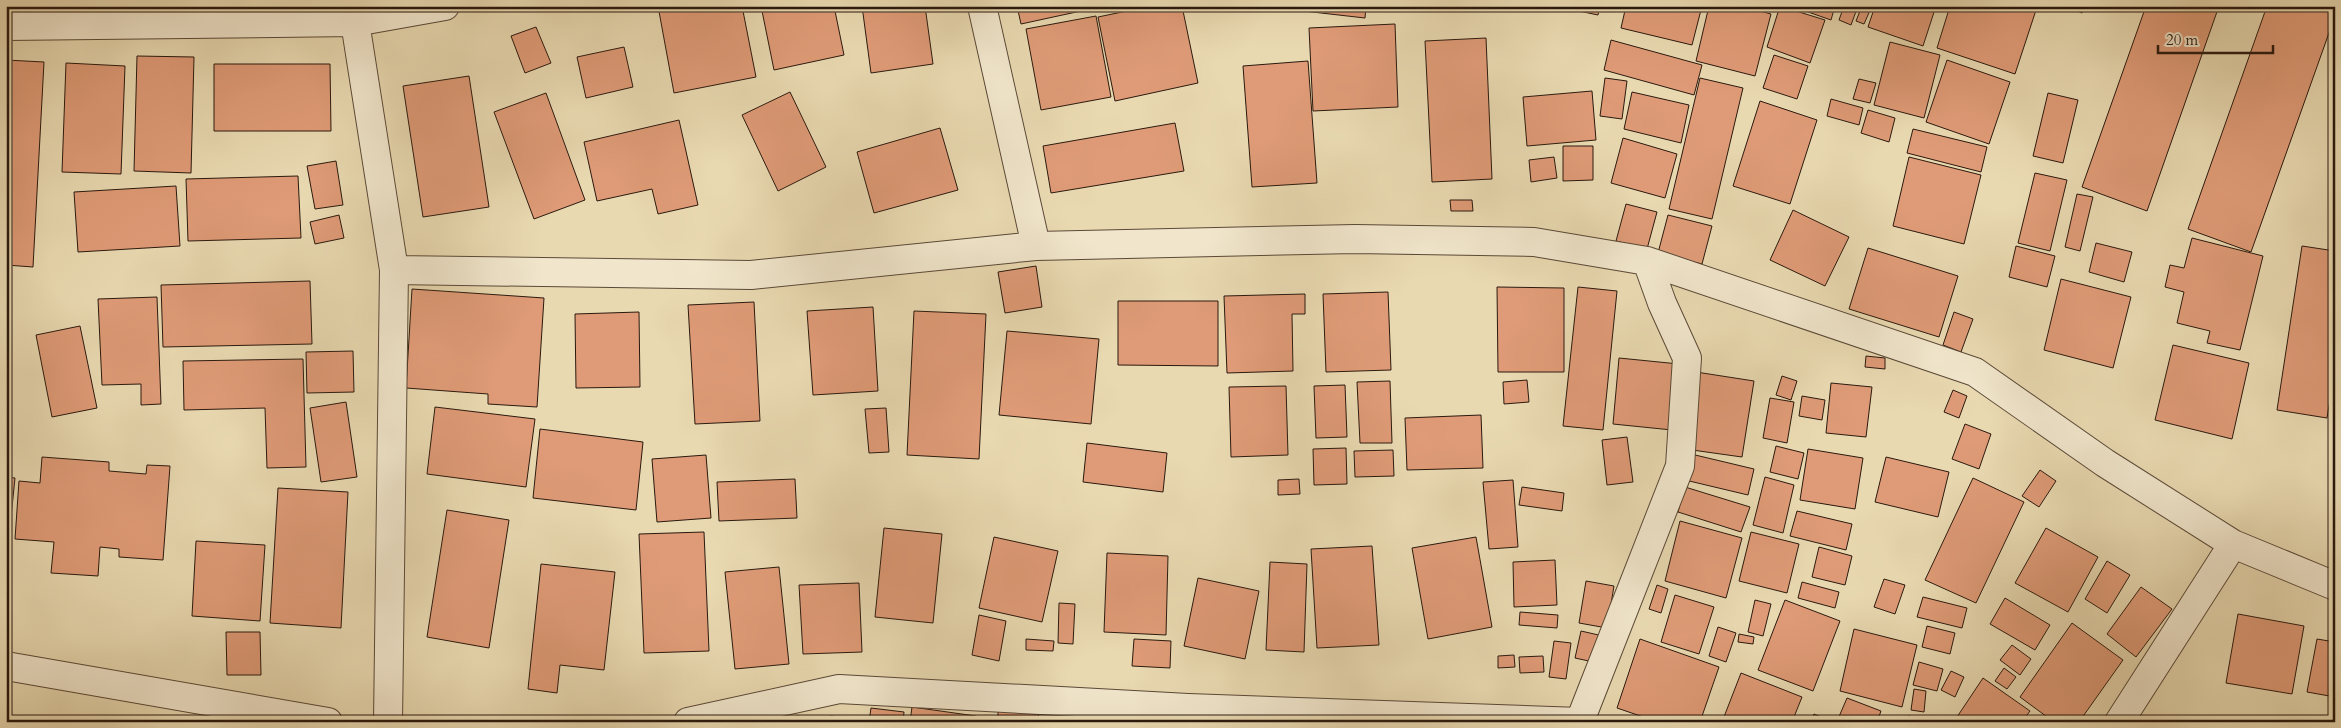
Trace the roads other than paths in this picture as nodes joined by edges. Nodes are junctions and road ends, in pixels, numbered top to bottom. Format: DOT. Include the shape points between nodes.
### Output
graph roads {
  1 [pos="445,6"];
  2 [pos="982,6"];
  3 [pos="355,22"];
  4 [pos="6,26"];
  5 [pos="1036,246"];
  6 [pos="1647,261"];
  7 [pos="394,270"];
  8 [pos="2234,544"];
  9 [pos="2335,586"];
  10 [pos="6,666"];
  11 [pos="1580,721"];
  12 [pos="328,722"];
  13 [pos="388,722"];
  14 [pos="688,722"];
  15 [pos="2119,722"];
  1 -- 3 [label="street"];
  2 -- 5 [label="street"];
  3 -- 4 [label="street"];
  3 -- 7 [label="street"];
  5 -- 6 [label="street" via="1355,239 1534,242"];
  5 -- 7 [label="street" via="751,275"];
  6 -- 8 [label="street" via="1975,372 2105,464"];
  6 -- 11 [label="street" via="1687,358 1680,466"];
  7 -- 13 [label="street"];
  8 -- 9 [label="street"];
  8 -- 15 [label="street"];
  10 -- 12 [label="street"];
  11 -- 14 [label="street" via="1188,708 839,689"];
}
